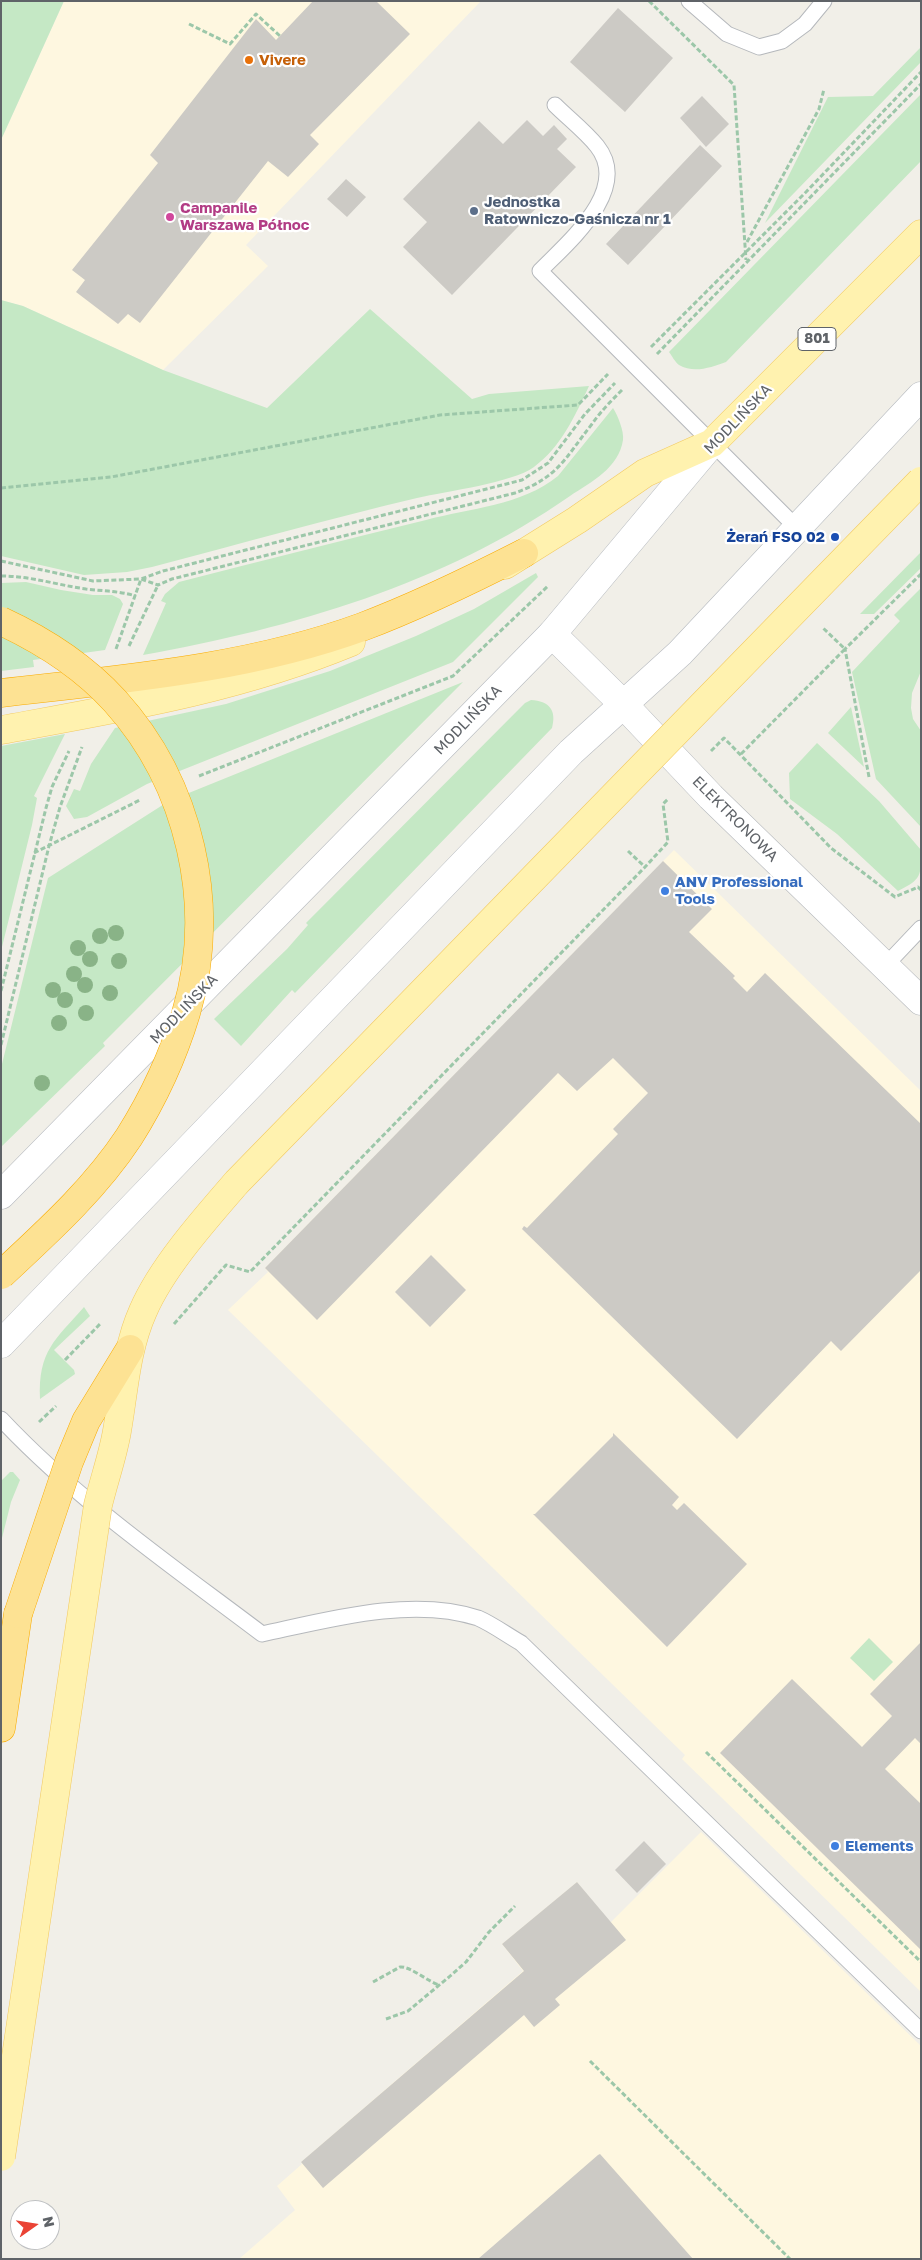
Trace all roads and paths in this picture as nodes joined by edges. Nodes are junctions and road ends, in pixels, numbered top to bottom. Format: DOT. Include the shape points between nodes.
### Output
graph roads {
  1 [pos="649,1"];
  2 [pos="689,1"];
  3 [pos="824,1"];
  4 [pos="189,24"];
  5 [pos="280,36"];
  6 [pos="921,72"];
  7 [pos="921,84"];
  8 [pos="824,89"];
  9 [pos="555,105"];
  10 [pos="921,234"];
  11 [pos="746,244"];
  12 [pos="747,249"];
  13 [pos="746,261"];
  14 [pos="633,364"];
  15 [pos="921,396"];
  16 [pos="712,444"];
  17 [pos="921,481"];
  18 [pos="1,488"];
  19 [pos="797,528"];
  20 [pos="524,553"];
  21 [pos="1,562"];
  22 [pos="921,574"];
  23 [pos="1,576"];
  24 [pos="141,579"];
  25 [pos="552,583"];
  26 [pos="158,585"];
  27 [pos="136,596"];
  28 [pos="1,621"];
  29 [pos="552,634"];
  30 [pos="845,649"];
  31 [pos="115,652"];
  32 [pos="125,654"];
  33 [pos="1,693"];
  34 [pos="622,703"];
  35 [pos="1,730"];
  36 [pos="84,741"];
  37 [pos="71,746"];
  38 [pos="741,754"];
  39 [pos="690,773"];
  40 [pos="869,777"];
  41 [pos="191,779"];
  42 [pos="146,797"];
  43 [pos="49,846"];
  44 [pos="628,852"];
  45 [pos="34,853"];
  46 [pos="646,867"];
  47 [pos="921,890"];
  48 [pos="921,928"];
  49 [pos="885,966"];
  50 [pos="1,991"];
  51 [pos="918,992"];
  52 [pos="1,1045"];
  53 [pos="1,1195"];
  54 [pos="1,1275"];
  55 [pos="101,1323"];
  56 [pos="173,1326"];
  57 [pos="1,1344"];
  58 [pos="130,1349"];
  59 [pos="65,1360"];
  60 [pos="59,1404"];
  61 [pos="1,1420"];
  62 [pos="21,1441"];
  63 [pos="1,1728"];
  64 [pos="706,1752"];
  65 [pos="515,1906"];
  66 [pos="921,1962"];
  67 [pos="373,1982"];
  68 [pos="439,1985"];
  69 [pos="386,2019"];
  70 [pos="921,2031"];
  71 [pos="590,2061"];
  72 [pos="1,2157"];
  73 [pos="790,2259"];
  1 -- 11 [label="path" via="734,85"];
  2 -- 3 [label="lane" via="727,34 759,47 782,41 805,24"];
  4 -- 5 [label="path" via="230,44 256,14"];
  6 -- 12 [label="path"];
  7 -- 13 [label="path"];
  8 -- 11 [label="path" via="819,109"];
  9 -- 14 [label="lane" via="598,147 606,167 605,188 588,220 540,271"];
  10 -- 16 [label="main road, MODLIŃSKA / 801"];
  11 -- 12 [label="path"];
  12 -- 13 [label="path"];
  12 -- 14 [label="path"];
  13 -- 14 [label="path"];
  14 -- 16 [label="lane"];
  14 -- 18 [label="path" via="578,405 440,415 111,477"];
  14 -- 24 [label="path" via="588,410 548,463 522,480"];
  14 -- 26 [label="path" via="564,462 532,486"];
  15 -- 19 [label="main road"];
  16 -- 19 [label="lane"];
  16 -- 20 [label="main road" via="645,473"];
  16 -- 29 [label="main road, MODLIŃSKA / 801"];
  17 -- 58 [label="main road, bridge" via="237,1182 168,1267 143,1310"];
  19 -- 34 [label="main road" via="680,653"];
  20 -- 33 [label="highway" via="425,602 361,627 283,650 183,670"];
  20 -- 35 [label="main road" via="443,601 298,663 175,698"];
  21 -- 24 [label="path" via="93,581"];
  22 -- 30 [label="path"];
  23 -- 27 [label="path" via="23,576"];
  24 -- 26 [label="path"];
  24 -- 27 [label="path"];
  25 -- 41 [label="path" via="454,676"];
  26 -- 32 [label="path"];
  27 -- 31 [label="path"];
  28 -- 54 [label="highway, bridge" via="55,650 83,671 115,702 144,739 165,773 182,813 192,850 199,925 196,964 186,1012 151,1098 110,1164 86,1193"];
  29 -- 34 [label="main road, ELEKTRONOWA"];
  29 -- 53 [label="main road, MODLIŃSKA / 801"];
  30 -- 38 [label="path"];
  30 -- 40 [label="path"];
  34 -- 39 [label="main road, ELEKTRONOWA"];
  34 -- 57 [label="main road" via="571,752"];
  36 -- 43 [label="path"];
  37 -- 45 [label="path" via="52,787"];
  38 -- 39 [label="path" via="724,738"];
  38 -- 47 [label="path" via="831,848 894,897 918,887"];
  39 -- 46 [label="path" via="663,804 668,842"];
  39 -- 49 [label="main road, ELEKTRONOWA"];
  42 -- 43 [label="path"];
  43 -- 45 [label="path"];
  43 -- 52 [label="path"];
  44 -- 46 [label="path"];
  45 -- 50 [label="path"];
  46 -- 56 [label="path" via="250,1272 226,1265"];
  48 -- 49 [label="lane"];
  49 -- 51 [label="main road, ELEKTRONOWA"];
  55 -- 59 [label="path"];
  58 -- 63 [label="highway, bridge" via="86,1421 53,1510 18,1614"];
  58 -- 72 [label="main road, bridge" via="117,1433 98,1505 87,1572"];
  60 -- 62 [label="path"];
  61 -- 62 [label="lane"];
  62 -- 70 [label="lane" via="159,1556 262,1634 362,1612 430,1609 478,1618 521,1643"];
  64 -- 66 [label="path"];
  65 -- 68 [label="path" via="466,1962"];
  67 -- 68 [label="path" via="405,1966"];
  68 -- 69 [label="path" via="408,2011"];
  71 -- 73 [label="path"];
}
